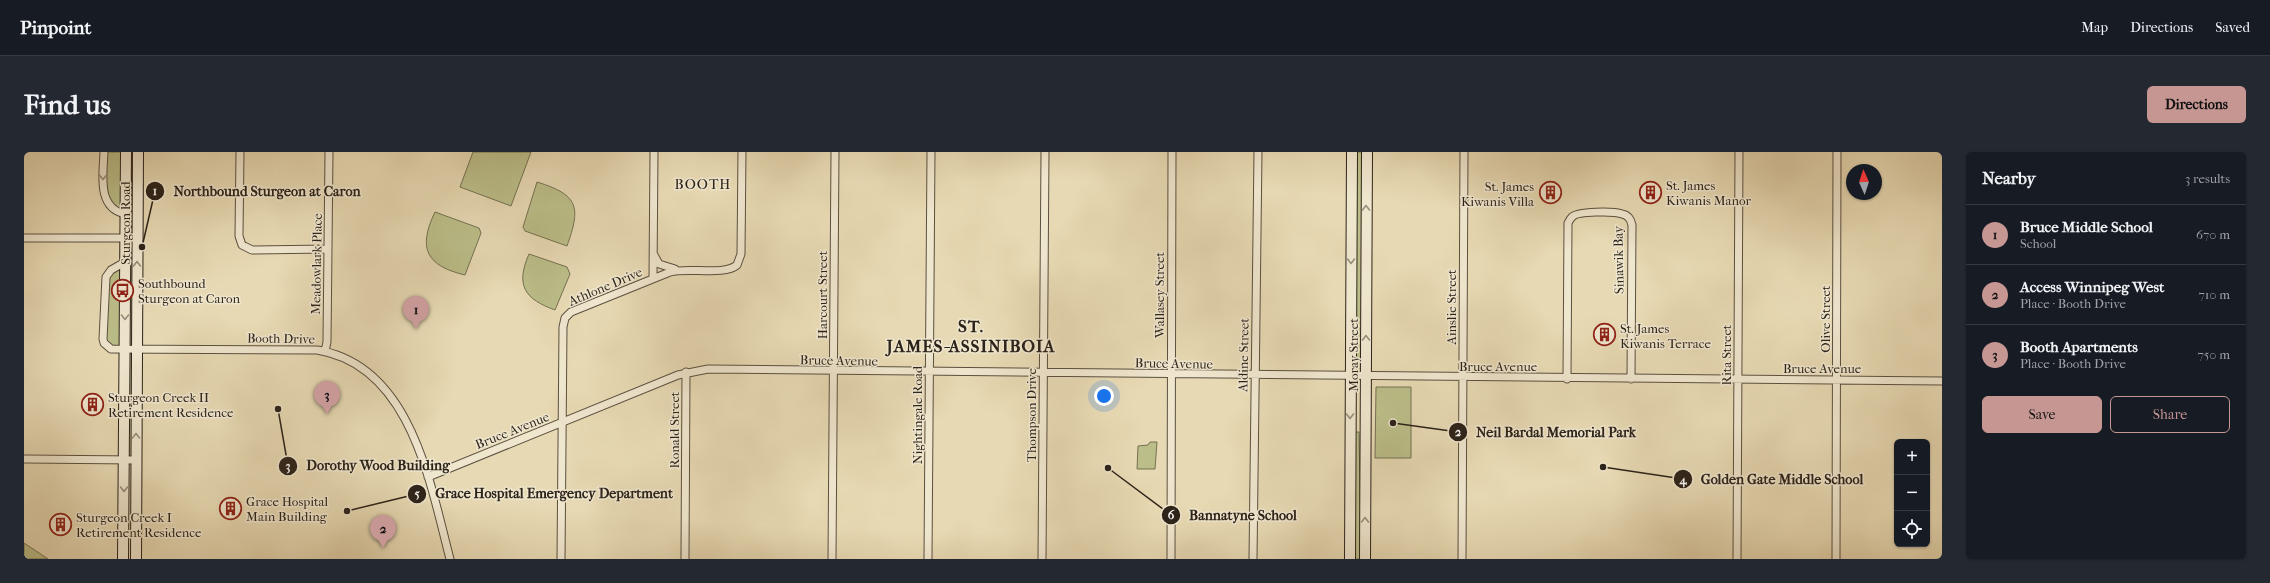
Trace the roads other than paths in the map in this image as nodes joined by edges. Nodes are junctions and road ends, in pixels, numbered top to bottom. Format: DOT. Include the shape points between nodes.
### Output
graph roads {
  1 [pos="104,152"];
  2 [pos="126,152"];
  3 [pos="138,152"];
  4 [pos="240,152"];
  5 [pos="329,152"];
  6 [pos="654,152"];
  7 [pos="742,152"];
  8 [pos="835,152"];
  9 [pos="931,152"];
  10 [pos="1045,152"];
  11 [pos="1172,152"];
  12 [pos="1258,152"];
  13 [pos="1352,152"];
  14 [pos="1367,152"];
  15 [pos="1464,152"];
  16 [pos="1739,152"];
  17 [pos="1837,152"];
  18 [pos="126,214"];
  19 [pos="24,238"];
  20 [pos="125,238"];
  21 [pos="138,238"];
  22 [pos="328,250"];
  23 [pos="653,253"];
  24 [pos="125,262"];
  25 [pos="680,270"];
  26 [pos="653,278"];
  27 [pos="137,349"];
  28 [pos="124,350"];
  29 [pos="325,351"];
  30 [pos="686,372"];
  31 [pos="834,372"];
  32 [pos="929,373"];
  33 [pos="1043,374"];
  34 [pos="1171,375"];
  35 [pos="1254,376"];
  36 [pos="1351,377"];
  37 [pos="1366,377"];
  38 [pos="1463,378"];
  39 [pos="1567,378"];
  40 [pos="1631,379"];
  41 [pos="1738,380"];
  42 [pos="1836,381"];
  43 [pos="1942,382"];
  44 [pos="562,423"];
  45 [pos="24,459"];
  46 [pos="124,460"];
  47 [pos="136,460"];
  48 [pos="428,477"];
  49 [pos="123,559"];
  50 [pos="136,559"];
  51 [pos="450,559"];
  52 [pos="561,559"];
  53 [pos="685,559"];
  54 [pos="832,559"];
  55 [pos="928,559"];
  56 [pos="1042,559"];
  57 [pos="1171,559"];
  58 [pos="1254,559"];
  59 [pos="1350,559"];
  60 [pos="1365,559"];
  61 [pos="1462,559"];
  62 [pos="1737,559"];
  63 [pos="1836,559"];
  1 -- 18 [label="street, Sturgeon Road, one-way" via="103,188 106,201 117,212"];
  2 -- 18 [label="main road, Sturgeon Road"];
  3 -- 21 [label="main road, Sturgeon Road"];
  4 -- 22 [label="street" via="239,236 242,244 252,250"];
  5 -- 22 [label="street, Meadowlark Place"];
  6 -- 23 [label="street"];
  7 -- 25 [label="street, Athlone Drive" via="738,265 729,270"];
  8 -- 31 [label="street, Harcourt Street"];
  9 -- 32 [label="street, Nightingale Road"];
  10 -- 33 [label="street, Thompson Drive"];
  11 -- 34 [label="street, Wallasey Street"];
  12 -- 35 [label="street, Aldine Street"];
  13 -- 36 [label="main road, Moray Street, one-way"];
  37 -- 14 [label="main road, Moray Street, one-way"];
  15 -- 38 [label="street, Ainslie Street"];
  16 -- 41 [label="street, Rita Street"];
  17 -- 42 [label="street, Olive Street"];
  18 -- 20 [label="main road, Sturgeon Road"];
  19 -- 20 [label="street"];
  20 -- 21 [label="street"];
  20 -- 24 [label="main road, Sturgeon Road"];
  27 -- 21 [label="main road, Sturgeon Road, one-way"];
  22 -- 29 [label="street, Meadowlark Place"];
  23 -- 25 [label="street, Athlone Drive" via="660,264"];
  23 -- 26 [label="street"];
  24 -- 28 [label="main road, Sturgeon Road, one-way"];
  24 -- 28 [label="street, Sturgeon Road" via="111,270 106,277 103,339 111,349"];
  25 -- 26 [label="street, Athlone Drive"];
  26 -- 44 [label="street, Athlone Drive" via="571,312 565,318 562,327"];
  27 -- 28 [label="street, Booth Drive"];
  27 -- 29 [label="street, Booth Drive"];
  47 -- 27 [label="main road, Sturgeon Road, one-way"];
  28 -- 46 [label="main road, Sturgeon Road"];
  29 -- 48 [label="street, Booth Drive" via="363,368 388,392 410,430"];
  30 -- 31 [label="street, Bruce Avenue" via="708,369"];
  30 -- 44 [label="street, Bruce Avenue"];
  30 -- 53 [label="street, Ronald Street"];
  31 -- 32 [label="street, Bruce Avenue"];
  31 -- 54 [label="street, Harcourt Street"];
  32 -- 33 [label="street, Bruce Avenue"];
  32 -- 55 [label="street, Nightingale Road"];
  33 -- 34 [label="street, Bruce Avenue"];
  33 -- 56 [label="street, Thompson Drive"];
  34 -- 35 [label="street, Bruce Avenue"];
  34 -- 57 [label="street, Wallasey Street"];
  35 -- 36 [label="street, Bruce Avenue"];
  35 -- 58 [label="street, Aldine Street"];
  36 -- 37 [label="street, Bruce Avenue"];
  36 -- 59 [label="main road, Moray Street, one-way"];
  37 -- 38 [label="street, Bruce Avenue"];
  60 -- 37 [label="main road, Moray Street, one-way"];
  38 -- 39 [label="street, Bruce Avenue"];
  38 -- 61 [label="street, Ainslie Street"];
  39 -- 40 [label="street, Bruce Avenue"];
  39 -- 40 [label="street, Sinawik Bay" via="1568,223 1572,216 1578,214 1614,213 1628,217 1632,226"];
  40 -- 41 [label="street, Bruce Avenue"];
  41 -- 42 [label="street, Bruce Avenue"];
  41 -- 62 [label="street, Rita Street"];
  42 -- 43 [label="street, Bruce Avenue"];
  42 -- 63 [label="street, Olive Street"];
  44 -- 48 [label="street, Bruce Avenue"];
  44 -- 52 [label="street, Athlone Drive"];
  45 -- 46 [label="street"];
  46 -- 47 [label="street"];
  46 -- 49 [label="main road, Sturgeon Road, one-way"];
  47 -- 50 [label="main road, Sturgeon Road"];
  48 -- 51 [label="street, Booth Drive"];
}
